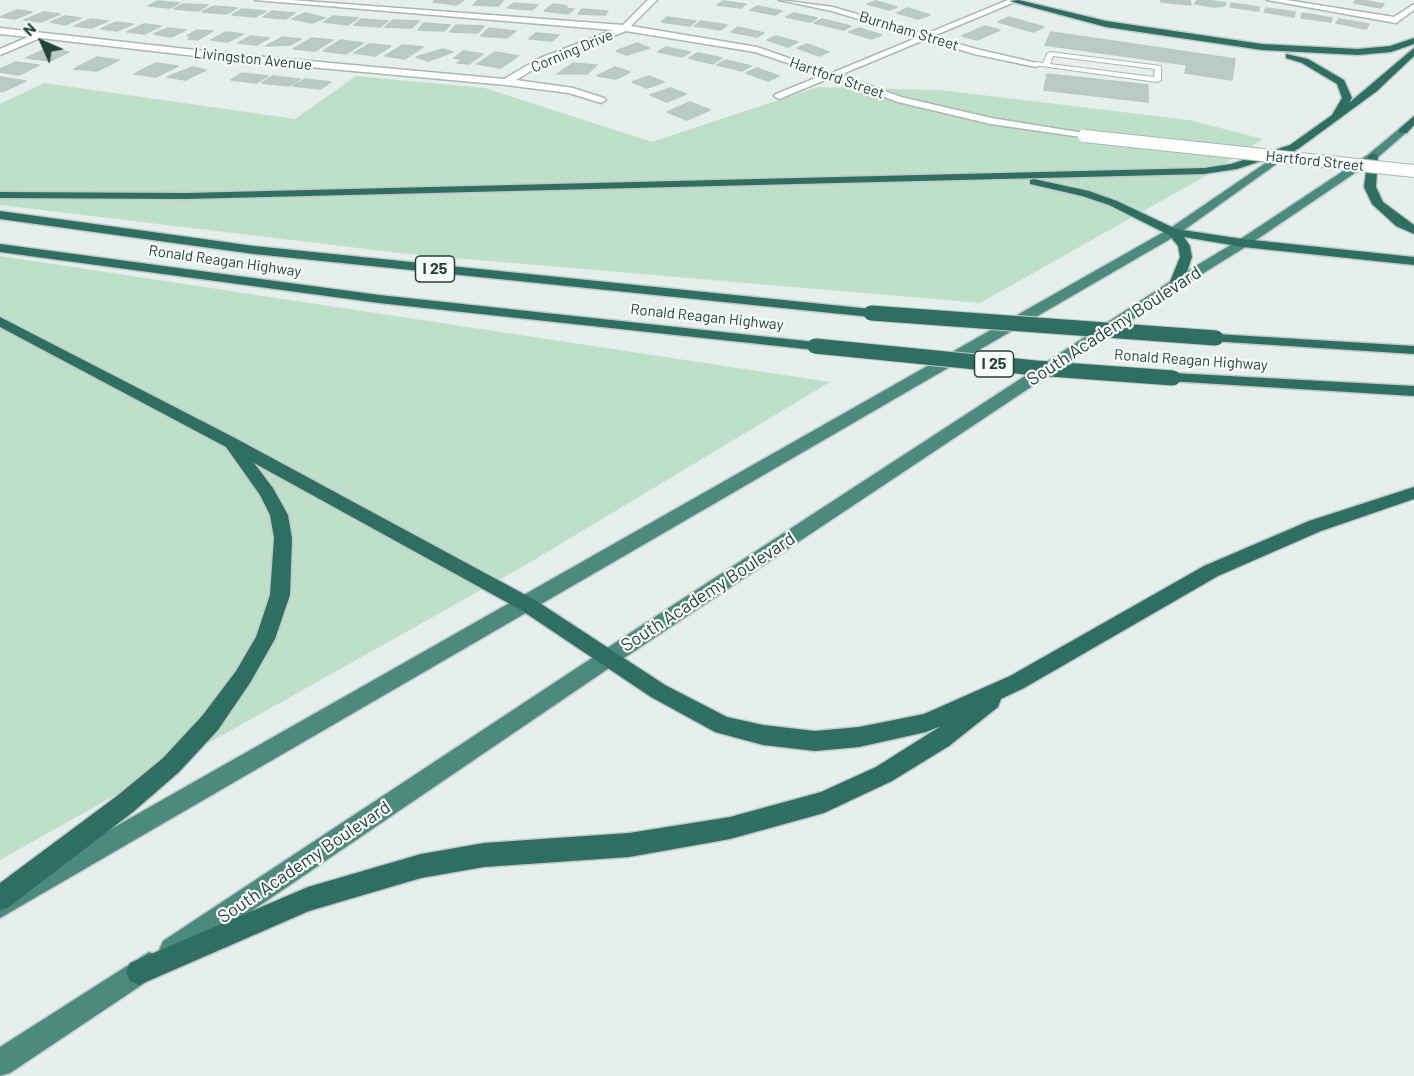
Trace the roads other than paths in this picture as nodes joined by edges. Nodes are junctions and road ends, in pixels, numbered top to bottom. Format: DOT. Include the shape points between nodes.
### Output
graph roads {
  1 [pos="259,0"];
  2 [pos="653,0"];
  3 [pos="783,0"];
  4 [pos="1012,0"];
  5 [pos="1271,0"];
  6 [pos="1414,6"];
  7 [pos="625,28"];
  8 [pos="0,31"];
  9 [pos="39,35"];
  10 [pos="929,35"];
  11 [pos="1414,41"];
  12 [pos="1262,48"];
  13 [pos="1414,51"];
  14 [pos="0,52"];
  15 [pos="1036,64"];
  16 [pos="1046,66"];
  17 [pos="832,75"];
  18 [pos="506,82"];
  19 [pos="779,96"];
  20 [pos="601,100"];
  21 [pos="1414,119"];
  22 [pos="1408,128"];
  23 [pos="1323,129"];
  24 [pos="1294,147"];
  25 [pos="1373,156"];
  26 [pos="1414,171"];
  27 [pos="988,177"];
  28 [pos="0,195"];
  29 [pos="0,215"];
  30 [pos="1414,230"];
  31 [pos="1173,232"];
  32 [pos="1243,243"];
  33 [pos="0,248"];
  34 [pos="1414,261"];
  35 [pos="1176,284"];
  36 [pos="0,321"];
  37 [pos="1414,350"];
  38 [pos="1414,392"];
  39 [pos="230,442"];
  40 [pos="1414,493"];
  41 [pos="528,605"];
  42 [pos="608,658"];
  43 [pos="1017,682"];
  44 [pos="0,898"];
  45 [pos="0,906"];
  46 [pos="139,972"];
  47 [pos="0,1063"];
  1 -- 7 [label="street, Hartford Street"];
  2 -- 7 [label="street, Corning Drive"];
  3 -- 10 [label="street, Burnham Street"];
  4 -- 10 [label="street"];
  4 -- 12 [label="highway" via="1106,24"];
  5 -- 6 [label="street" via="1396,21"];
  7 -- 17 [label="street, Hartford Street" via="757,50"];
  7 -- 18 [label="street, Corning Drive" via="543,60"];
  8 -- 9 [label="street, Livingston Avenue"];
  9 -- 14 [label="street"];
  9 -- 18 [label="street, Livingston Avenue" via="222,57"];
  10 -- 15 [label="street, Burnham Street" via="974,51"];
  10 -- 17 [label="street"];
  11 -- 12 [label="highway" via="1391,49 1358,52"];
  12 -- 23 [label="highway" via="1305,61 1341,82 1347,98"];
  13 -- 23 [label="highway"];
  15 -- 16 [label="lane"];
  16 -- 16 [label="lane" via="1157,80 1159,68 1050,54"];
  17 -- 19 [label="street"];
  17 -- 26 [label="street, Hartford Street, bridge" via="898,99 991,121 1084,136"];
  18 -- 20 [label="street, Corning Drive" via="570,90"];
  21 -- 22 [label="highway, South Academy Boulevard"];
  22 -- 25 [label="highway, South Academy Boulevard"];
  23 -- 24 [label="highway"];
  24 -- 27 [label="highway" via="1233,167 1204,171"];
  24 -- 31 [label="highway"];
  25 -- 30 [label="highway" via="1370,187 1378,204"];
  25 -- 32 [label="highway, South Academy Boulevard"];
  27 -- 28 [label="highway" via="186,196"];
  27 -- 31 [label="highway" via="1043,183 1085,193"];
  29 -- 37 [label="highway, Ronald Reagan Highway / I 25, bridge" via="278,252 871,313"];
  31 -- 32 [label="highway"];
  31 -- 35 [label="highway" via="1184,246 1186,257"];
  31 -- 41 [label="highway"];
  32 -- 34 [label="highway"];
  32 -- 35 [label="highway, South Academy Boulevard"];
  33 -- 38 [label="highway, Ronald Reagan Highway / I 25, bridge" via="379,299 815,346 1036,368"];
  35 -- 42 [label="highway, South Academy Boulevard"];
  36 -- 39 [label="highway"];
  39 -- 41 [label="highway"];
  39 -- 44 [label="highway" via="279,515 283,538 280,595 265,639 210,723 171,765"];
  40 -- 43 [label="highway" via="1315,526 1211,571"];
  41 -- 42 [label="highway"];
  41 -- 45 [label="highway"];
  42 -- 43 [label="highway" via="658,692 723,724 763,735 815,741 859,737 926,723"];
  42 -- 46 [label="highway, South Academy Boulevard"];
  43 -- 46 [label="highway" via="941,739 884,774 824,802 730,828 629,845 484,855 421,866 308,899"];
  46 -- 47 [label="highway, South Academy Boulevard"];
}
